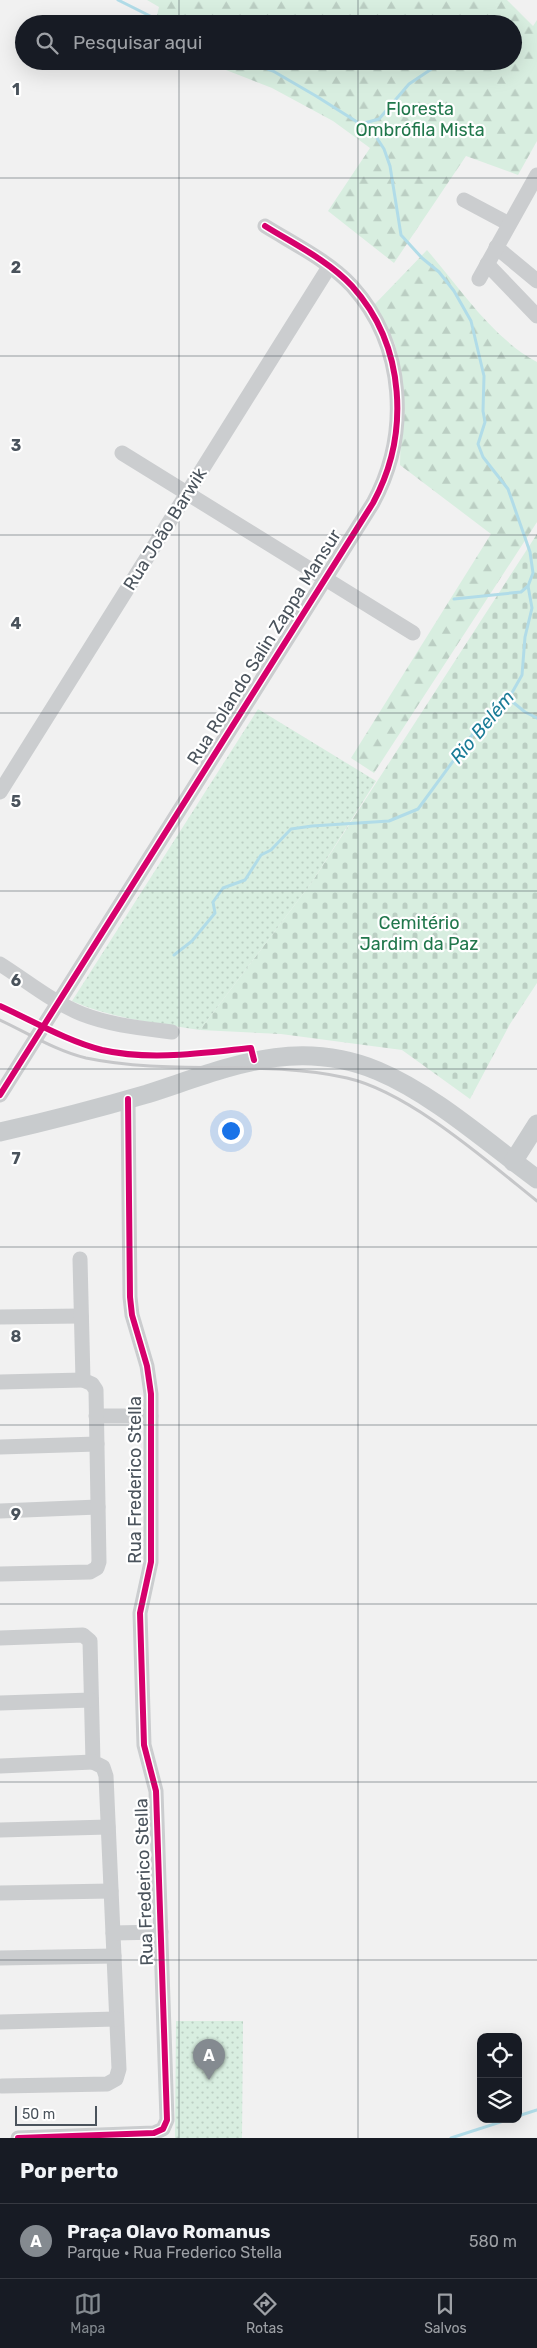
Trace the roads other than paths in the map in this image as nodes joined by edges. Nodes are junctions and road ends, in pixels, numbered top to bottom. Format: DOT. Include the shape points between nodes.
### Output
graph roads {
  1 [pos="537,175"];
  2 [pos="464,200"];
  3 [pos="509,224"];
  4 [pos="265,226"];
  5 [pos="496,247"];
  6 [pos="487,264"];
  7 [pos="329,267"];
  8 [pos="479,278"];
  9 [pos="537,281"];
  10 [pos="537,316"];
  11 [pos="122,453"];
  12 [pos="187,493"];
  13 [pos="325,579"];
  14 [pos="413,633"];
  15 [pos="0,792"];
  16 [pos="0,964"];
  17 [pos="58,1002"];
  18 [pos="172,1032"];
  19 [pos="0,1095"];
  20 [pos="128,1099"];
  21 [pos="537,1124"];
  22 [pos="0,1132"];
  23 [pos="513,1162"];
  24 [pos="537,1179"];
  25 [pos="80,1259"];
  26 [pos="82,1316"];
  27 [pos="0,1317"];
  28 [pos="83,1380"];
  29 [pos="0,1382"];
  30 [pos="96,1416"];
  31 [pos="151,1416"];
  32 [pos="97,1444"];
  33 [pos="0,1447"];
  34 [pos="98,1507"];
  35 [pos="0,1511"];
  36 [pos="0,1574"];
  37 [pos="0,1638"];
  38 [pos="92,1700"];
  39 [pos="0,1703"];
  40 [pos="93,1762"];
  41 [pos="0,1766"];
  42 [pos="108,1827"];
  43 [pos="0,1830"];
  44 [pos="111,1891"];
  45 [pos="0,1893"];
  46 [pos="161,1932"];
  47 [pos="113,1933"];
  48 [pos="114,1956"];
  49 [pos="0,1958"];
  50 [pos="116,2019"];
  51 [pos="0,2022"];
  52 [pos="2,2086"];
  53 [pos="157,2133"];
  54 [pos="18,2138"];
  1 -- 3 [label="street"];
  2 -- 3 [label="street"];
  3 -- 5 [label="street"];
  4 -- 7 [label="street, Rua Rolando Salin Zappa Mansur"];
  5 -- 6 [label="street"];
  5 -- 9 [label="street"];
  6 -- 8 [label="street"];
  6 -- 10 [label="street"];
  7 -- 12 [label="street, Rua João Barwik"];
  7 -- 13 [label="street, Rua Rolando Salin Zappa Mansur" via="352,286 385,337 395,375 398,414 393,452 381,488"];
  11 -- 12 [label="street"];
  12 -- 13 [label="street"];
  12 -- 15 [label="street, Rua João Barwik"];
  13 -- 14 [label="street"];
  13 -- 17 [label="street, Rua Rolando Salin Zappa Mansur"];
  16 -- 17 [label="street"];
  17 -- 18 [label="street" via="98,1020"];
  17 -- 19 [label="street, Rua Rolando Salin Zappa Mansur"];
  20 -- 22 [label="main road"];
  20 -- 23 [label="main road" via="254,1060 306,1056 332,1059 376,1070 404,1084"];
  20 -- 31 [label="street, Rua Frederico Stella" via="130,1297 149,1376"];
  21 -- 23 [label="main road"];
  23 -- 24 [label="main road"];
  25 -- 26 [label="street"];
  26 -- 27 [label="street"];
  26 -- 28 [label="street"];
  28 -- 29 [label="street"];
  28 -- 30 [label="street" via="96,1390"];
  30 -- 31 [label="street"];
  30 -- 32 [label="street"];
  31 -- 46 [label="street, Rua Frederico Stella" via="152,1562 140,1613 144,1745 156,1791"];
  32 -- 33 [label="street"];
  32 -- 34 [label="street"];
  34 -- 35 [label="street"];
  34 -- 36 [label="street" via="99,1562 94,1571"];
  37 -- 38 [label="street" via="87,1637"];
  38 -- 39 [label="street"];
  38 -- 40 [label="street"];
  40 -- 41 [label="street"];
  40 -- 42 [label="street" via="105,1770"];
  42 -- 43 [label="street"];
  42 -- 44 [label="street"];
  44 -- 45 [label="street"];
  44 -- 47 [label="street"];
  46 -- 47 [label="street"];
  46 -- 53 [label="street, Rua Frederico Stella" via="167,2120"];
  47 -- 48 [label="street"];
  48 -- 49 [label="street"];
  48 -- 50 [label="street"];
  50 -- 51 [label="street"];
  50 -- 52 [label="street" via="118,2069 112,2082"];
  53 -- 54 [label="street"];
}
